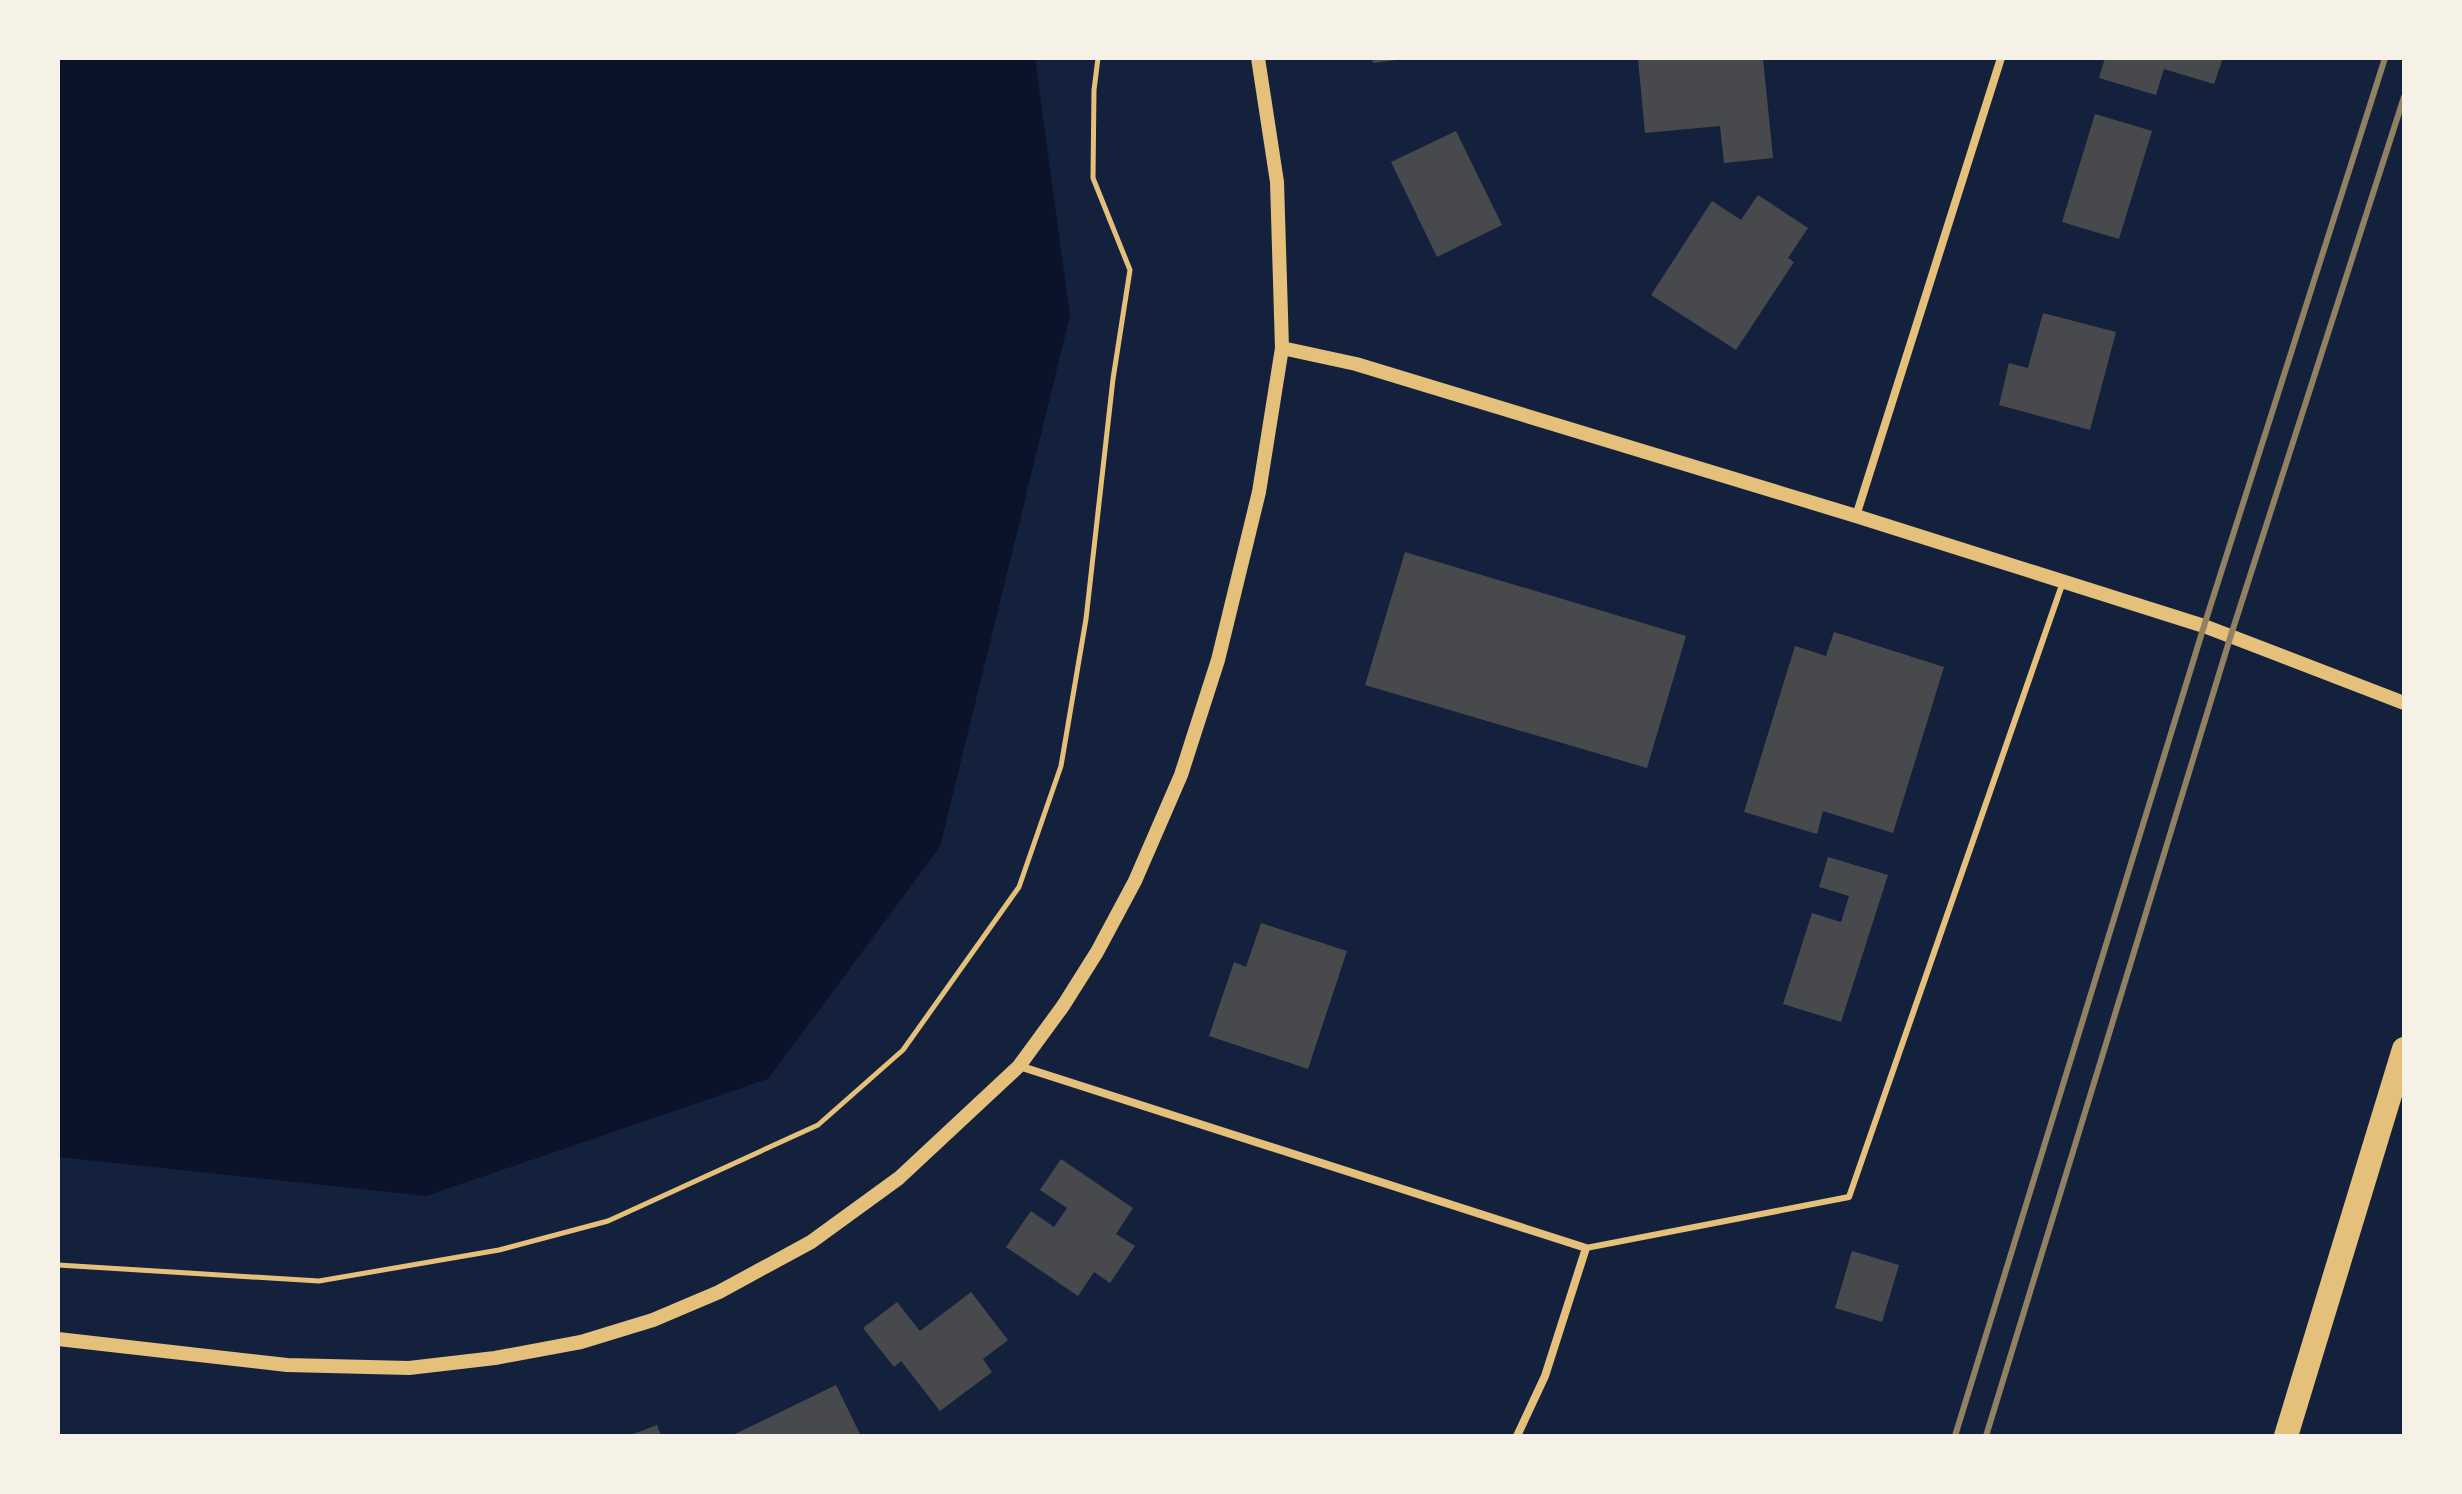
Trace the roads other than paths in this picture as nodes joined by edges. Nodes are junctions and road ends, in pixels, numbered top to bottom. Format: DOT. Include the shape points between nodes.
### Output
graph roads {
  1 [pos="1258,58"];
  2 [pos="2001,58"];
  3 [pos="1282,348"];
  4 [pos="1856,516"];
  5 [pos="2063,582"];
  6 [pos="2404,703"];
  7 [pos="2404,1049"];
  8 [pos="1019,1066"];
  9 [pos="1586,1248"];
  10 [pos="58,1339"];
  11 [pos="1517,1436"];
  12 [pos="2286,1436"];
  1 -- 3 [label="street" via="1277,182"];
  2 -- 4 [label="street"];
  3 -- 4 [label="street" via="1356,364"];
  3 -- 8 [label="street" via="1259,492 1218,660 1181,775 1097,952"];
  4 -- 5 [label="street"];
  5 -- 6 [label="street" via="2231,635"];
  5 -- 9 [label="lane" via="1849,1197"];
  7 -- 12 [label="highway"];
  8 -- 9 [label="street"];
  8 -- 10 [label="street" via="899,1178 811,1242 719,1292 581,1342 401,1368 287,1365"];
  9 -- 11 [label="street" via="1545,1376"];
}
